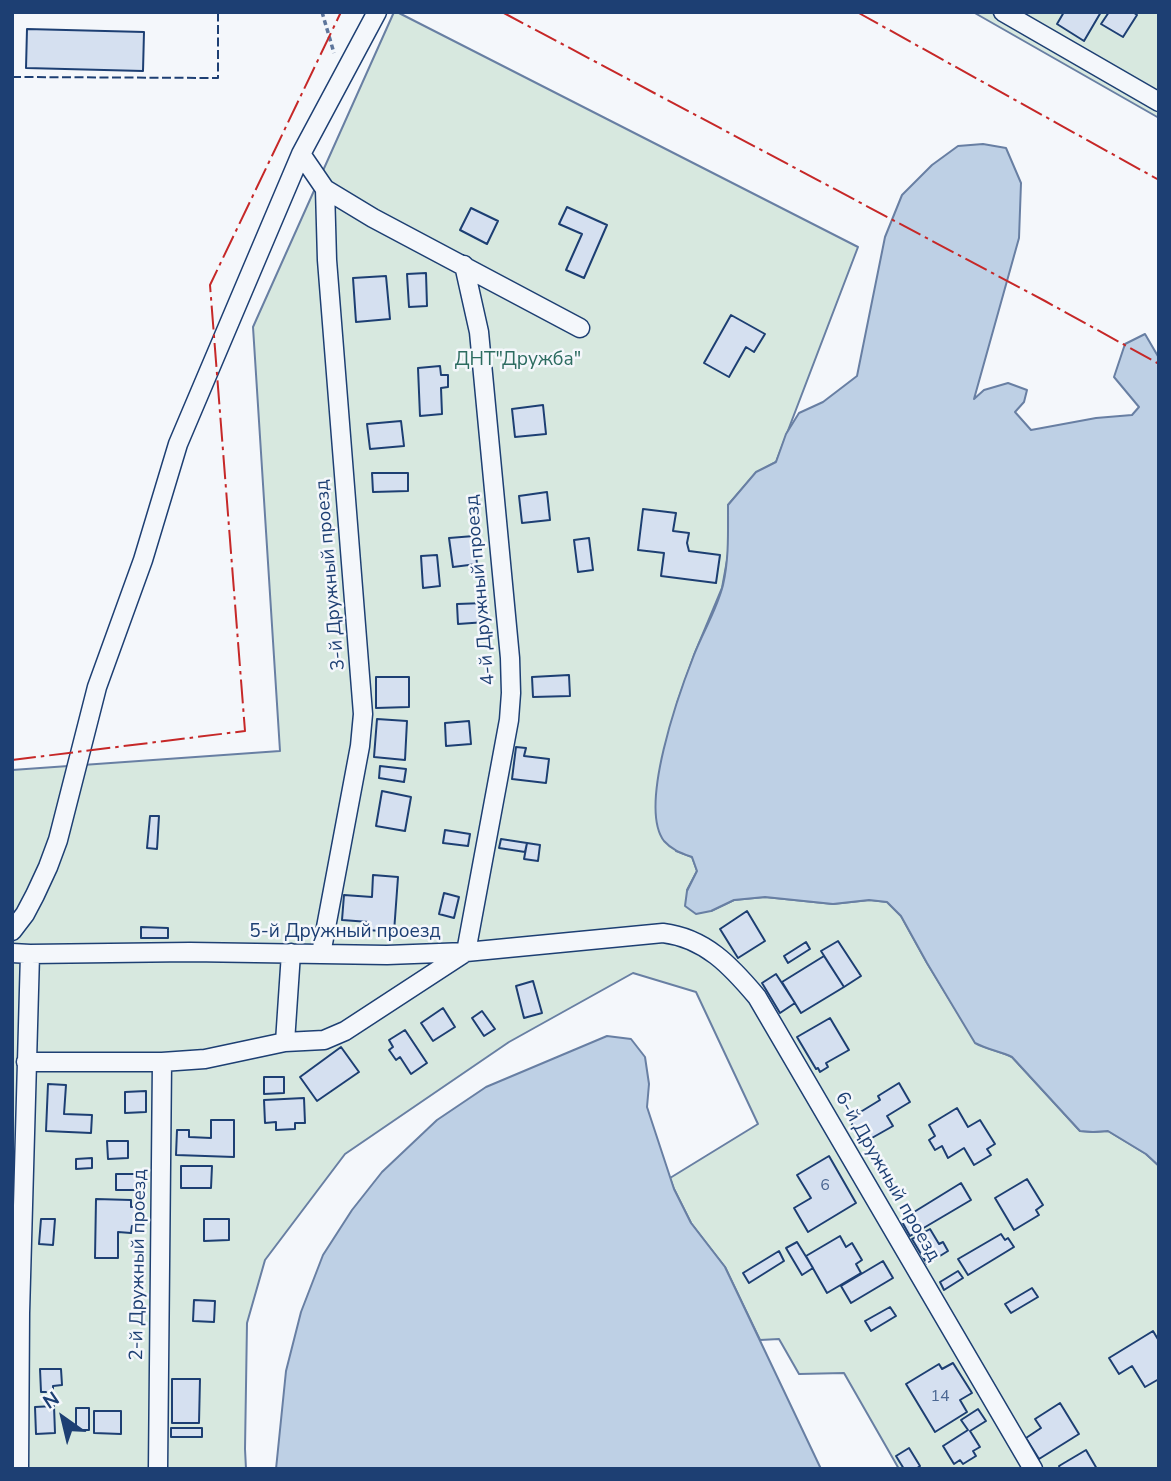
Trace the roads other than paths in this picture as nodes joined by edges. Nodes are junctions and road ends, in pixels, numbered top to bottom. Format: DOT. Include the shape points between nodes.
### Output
graph roads {
  1 [pos="377,12"];
  2 [pos="1003,12"];
  3 [pos="1159,102"];
  4 [pos="301,153"];
  5 [pos="325,189"];
  6 [pos="464,265"];
  7 [pos="580,328"];
  8 [pos="12,931"];
  9 [pos="676,934"];
  10 [pos="466,952"];
  11 [pos="21,953"];
  12 [pos="291,953"];
  13 [pos="321,954"];
  14 [pos="285,1042"];
  15 [pos="26,1062"];
  16 [pos="162,1062"];
  17 [pos="19,1469"];
  18 [pos="158,1469"];
  19 [pos="1033,1469"];
  1 -- 4 [label="street"];
  2 -- 3 [label="street"];
  4 -- 5 [label="street"];
  4 -- 8 [label="street" via="178,444 97,687 58,840 36,895"];
  5 -- 6 [label="street"];
  5 -- 13 [label="street, 3-й Дружный проезд" via="363,714"];
  6 -- 7 [label="street"];
  6 -- 10 [label="street, 4-й Дружный проезд" via="479,332 511,693"];
  9 -- 10 [label="street, 5-й Дружный проезд"];
  9 -- 19 [label="street, 6-й Дружный проезд" via="728,964 757,997"];
  10 -- 13 [label="street, 5-й Дружный проезд"];
  10 -- 14 [label="street" via="336,1036 324,1041"];
  11 -- 12 [label="street, 5-й Дружный проезд"];
  11 -- 15 [label="street"];
  12 -- 13 [label="street, 5-й Дружный проезд"];
  12 -- 14 [label="street"];
  14 -- 16 [label="street" via="205,1059"];
  15 -- 16 [label="street"];
  15 -- 17 [label="street"];
  16 -- 18 [label="street, 2-й Дружный проезд"];
}
